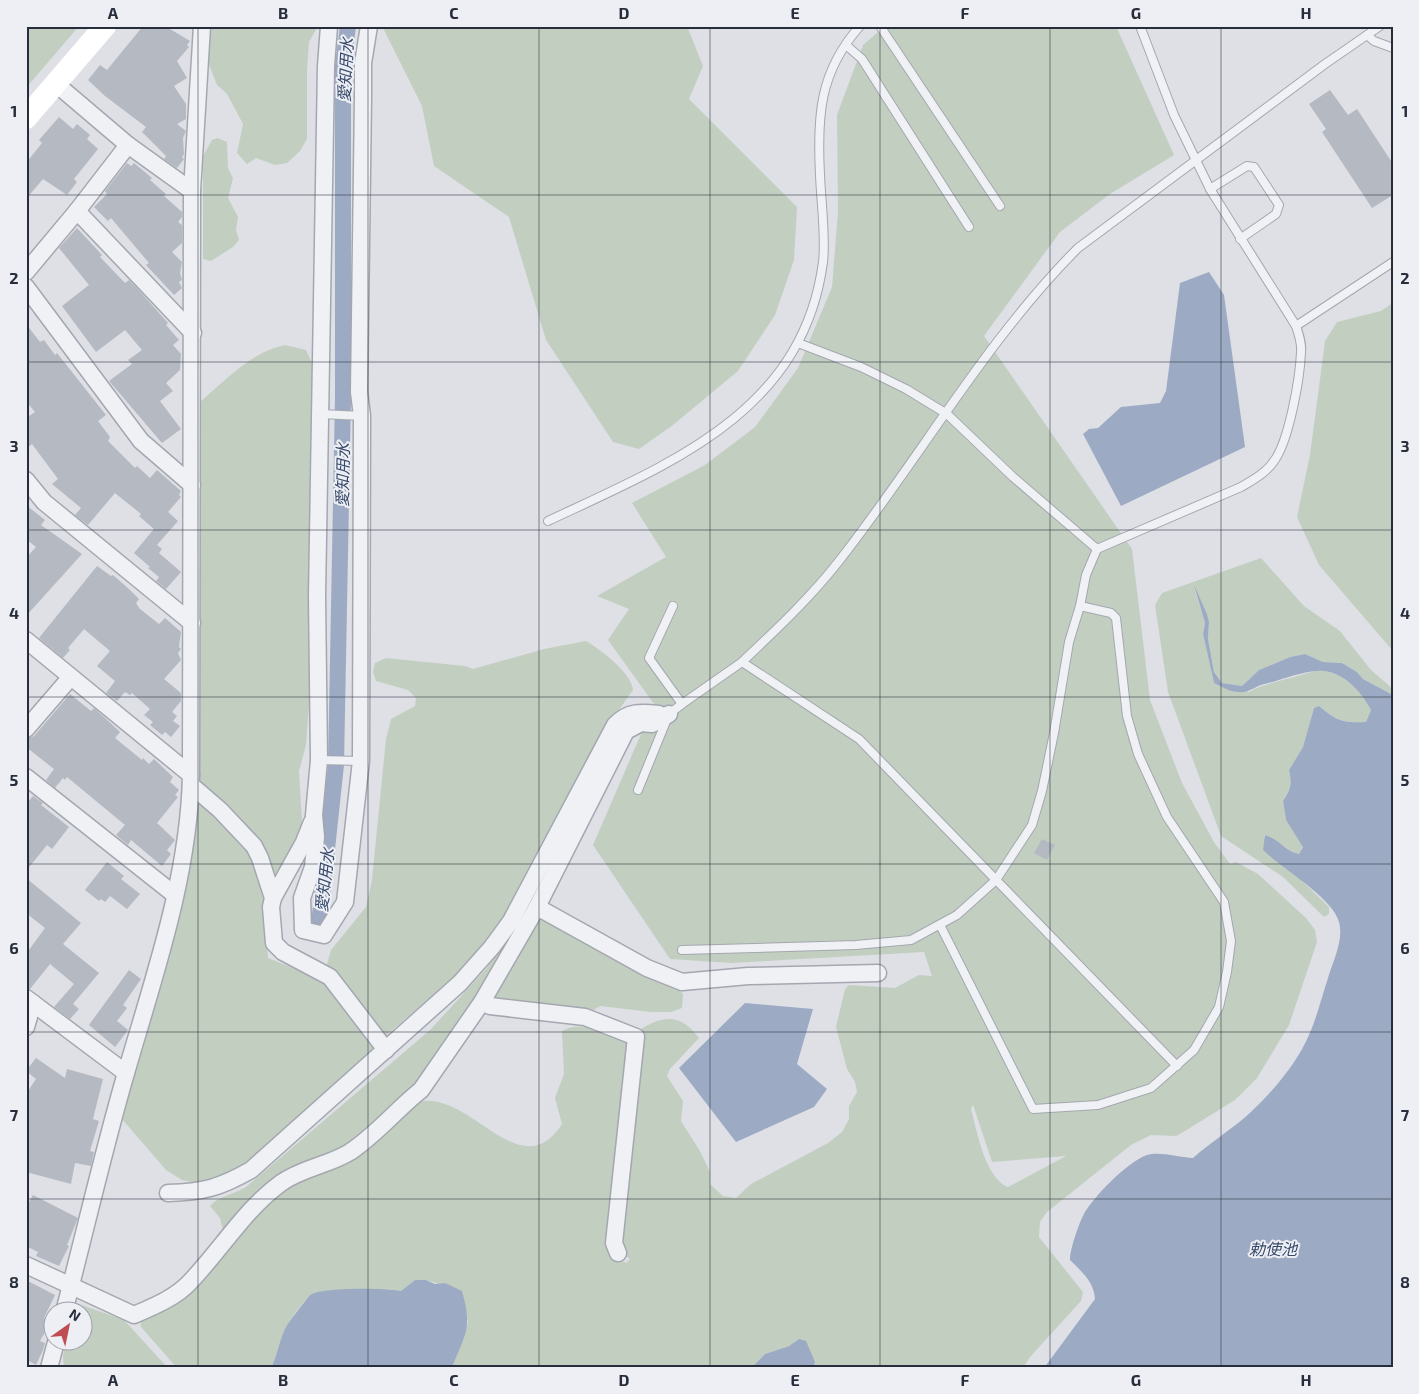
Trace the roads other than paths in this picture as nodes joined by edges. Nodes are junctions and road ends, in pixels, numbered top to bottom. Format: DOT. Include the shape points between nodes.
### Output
graph roads {
  1 [pos="105,26"];
  2 [pos="202,26"];
  3 [pos="329,26"];
  4 [pos="369,26"];
  5 [pos="860,26"];
  6 [pos="880,26"];
  7 [pos="1140,26"];
  8 [pos="1380,26"];
  9 [pos="1367,35"];
  10 [pos="846,45"];
  11 [pos="1393,48"];
  12 [pos="56,83"];
  13 [pos="26,118"];
  14 [pos="128,145"];
  15 [pos="1197,159"];
  16 [pos="1210,189"];
  17 [pos="192,191"];
  18 [pos="1000,206"];
  19 [pos="77,211"];
  20 [pos="969,227"];
  21 [pos="1240,239"];
  22 [pos="1393,262"];
  23 [pos="26,272"];
  24 [pos="26,287"];
  25 [pos="1296,326"];
  26 [pos="193,333"];
  27 [pos="798,343"];
  28 [pos="324,414"];
  29 [pos="947,414"];
  30 [pos="362,416"];
  31 [pos="26,480"];
  32 [pos="192,485"];
  33 [pos="548,521"];
  34 [pos="1097,549"];
  35 [pos="673,606"];
  36 [pos="1080,606"];
  37 [pos="192,623"];
  38 [pos="26,640"];
  39 [pos="742,662"];
  40 [pos="70,678"];
  41 [pos="675,709"];
  42 [pos="26,729"];
  43 [pos="320,760"];
  44 [pos="360,761"];
  45 [pos="26,777"];
  46 [pos="191,780"];
  47 [pos="638,790"];
  48 [pos="314,815"];
  49 [pos="996,880"];
  50 [pos="175,896"];
  51 [pos="273,898"];
  52 [pos="537,906"];
  53 [pos="940,924"];
  54 [pos="682,950"];
  55 [pos="878,973"];
  56 [pos="30,1001"];
  57 [pos="482,1002"];
  58 [pos="26,1027"];
  59 [pos="386,1050"];
  60 [pos="1177,1066"];
  61 [pos="126,1073"];
  62 [pos="168,1193"];
  63 [pos="618,1253"];
  64 [pos="26,1265"];
  65 [pos="71,1284"];
  66 [pos="66,1302"];
  67 [pos="53,1352"];
  68 [pos="49,1368"];
  1 -- 12 [label="street"];
  2 -- 17 [label="street"];
  3 -- 28 [label="street"];
  4 -- 30 [label="street" via="363,63 359,392"];
  5 -- 10 [label="lane"];
  6 -- 18 [label="lane"];
  7 -- 15 [label="lane" via="1174,115"];
  8 -- 9 [label="lane"];
  9 -- 11 [label="lane"];
  9 -- 15 [label="lane"];
  10 -- 20 [label="lane" via="862,59"];
  10 -- 27 [label="lane" via="829,73 819,112 823,261 812,315"];
  12 -- 13 [label="street"];
  12 -- 14 [label="street"];
  14 -- 17 [label="street"];
  14 -- 19 [label="street"];
  15 -- 16 [label="lane"];
  15 -- 29 [label="lane" via="1078,248 1044,281"];
  16 -- 21 [label="lane"];
  16 -- 21 [label="lane" via="1247,166 1254,167 1279,205 1276,214"];
  17 -- 26 [label="street"];
  19 -- 23 [label="street"];
  19 -- 26 [label="street"];
  21 -- 25 [label="lane"];
  22 -- 25 [label="lane"];
  24 -- 32 [label="street" via="141,441"];
  25 -- 34 [label="lane" via="1301,352 1295,398 1284,444 1274,462 1241,487"];
  26 -- 32 [label="street"];
  27 -- 29 [label="lane" via="861,367"];
  27 -- 33 [label="lane" via="760,396 714,436 670,462"];
  28 -- 30 [label="lane"];
  28 -- 43 [label="street" via="317,596"];
  29 -- 34 [label="lane" via="1013,477"];
  29 -- 39 [label="lane" via="838,562"];
  30 -- 44 [label="street"];
  31 -- 37 [label="street" via="44,502"];
  32 -- 37 [label="street"];
  34 -- 36 [label="lane" via="1086,575"];
  35 -- 41 [label="lane" via="650,658"];
  36 -- 49 [label="lane" via="1069,642 1054,733 1034,817"];
  36 -- 60 [label="lane" via="1111,613 1116,618 1126,716 1140,762 1167,817 1224,902 1231,941 1219,1007 1194,1050"];
  37 -- 46 [label="street"];
  38 -- 40 [label="street"];
  39 -- 41 [label="lane"];
  39 -- 49 [label="lane" via="859,739"];
  40 -- 42 [label="street"];
  40 -- 46 [label="street"];
  41 -- 47 [label="lane"];
  41 -- 52 [label="street" via="652,724 641,724 626,731"];
  41 -- 59 [label="street" via="635,712 615,725 511,921 460,983"];
  43 -- 44 [label="lane"];
  43 -- 48 [label="street"];
  44 -- 48 [label="street" via="346,902 324,935 303,930 302,898 314,867"];
  45 -- 50 [label="street"];
  46 -- 50 [label="street" via="189,828"];
  46 -- 51 [label="street" via="254,846"];
  48 -- 51 [label="street" via="304,842"];
  49 -- 53 [label="lane" via="961,911"];
  49 -- 60 [label="lane"];
  50 -- 61 [label="street" via="156,978"];
  51 -- 59 [label="street" via="274,943 283,952 330,976"];
  52 -- 55 [label="street" via="647,968 682,982 748,976"];
  52 -- 57 [label="street"];
  53 -- 54 [label="lane" via="911,940 856,945"];
  53 -- 60 [label="lane" via="1033,1108 1098,1105 1151,1088"];
  56 -- 58 [label="street"];
  56 -- 61 [label="street"];
  57 -- 63 [label="street" via="490,1006 585,1017 636,1037 614,1243"];
  57 -- 65 [label="street" via="421,1090 393,1118 350,1152 282,1182 256,1204 188,1284 161,1303 134,1315"];
  59 -- 62 [label="street" via="251,1170 224,1185 198,1192"];
  61 -- 65 [label="street"];
  64 -- 65 [label="street"];
  65 -- 66 [label="street"];
  67 -- 68 [label="street"];
}
